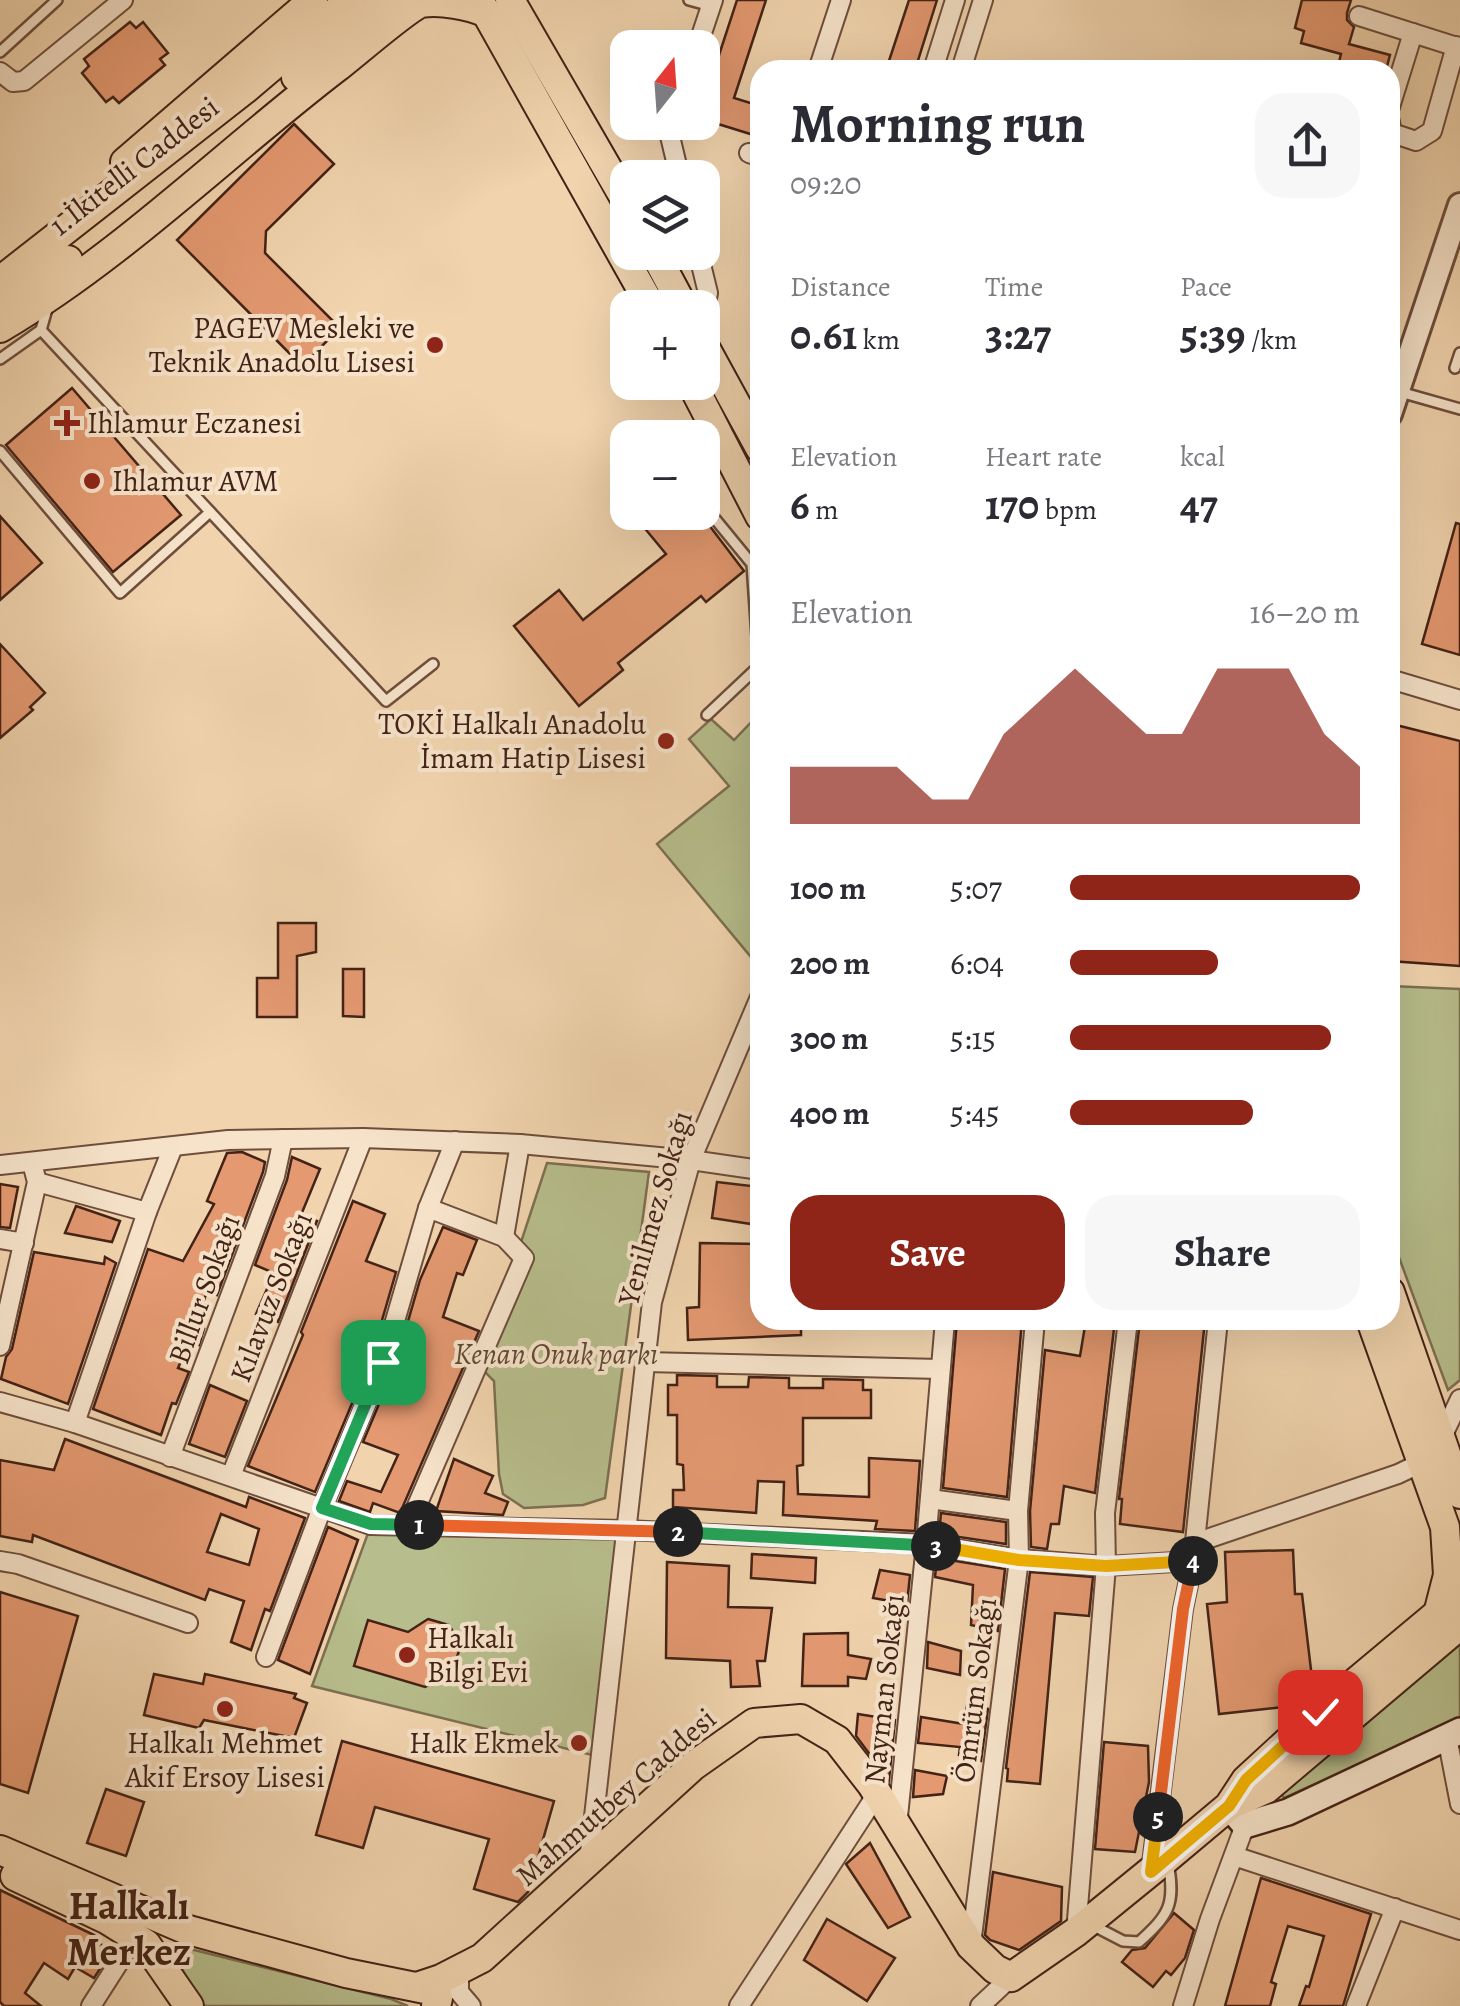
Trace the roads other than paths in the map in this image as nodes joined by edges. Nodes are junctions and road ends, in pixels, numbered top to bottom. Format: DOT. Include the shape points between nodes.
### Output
graph roads {
  1 [pos="57,0"];
  2 [pos="123,0"];
  3 [pos="314,0"];
  4 [pos="350,0"];
  5 [pos="386,0"];
  6 [pos="689,0"];
  7 [pos="841,0"];
  8 [pos="955,0"];
  9 [pos="983,0"];
  10 [pos="422,2"];
  11 [pos="500,3"];
  12 [pos="712,3"];
  13 [pos="1359,16"];
  14 [pos="703,30"];
  15 [pos="1413,33"];
  16 [pos="1458,47"];
  17 [pos="0,52"];
  18 [pos="821,60"];
  19 [pos="936,60"];
  20 [pos="964,60"];
  21 [pos="0,72"];
  22 [pos="1400,75"];
  23 [pos="252,99"];
  24 [pos="1400,135"];
  25 [pos="118,167"];
  26 [pos="610,176"];
  27 [pos="1460,205"];
  28 [pos="69,228"];
  29 [pos="0,261"];
  30 [pos="0,282"];
  31 [pos="643,290"];
  32 [pos="52,296"];
  33 [pos="0,309"];
  34 [pos="0,328"];
  35 [pos="40,330"];
  36 [pos="1460,354"];
  37 [pos="0,359"];
  38 [pos="1455,368"];
  39 [pos="720,375"];
  40 [pos="1400,386"];
  41 [pos="1400,393"];
  42 [pos="700,400"];
  43 [pos="1460,409"];
  44 [pos="750,430"];
  45 [pos="0,451"];
  46 [pos="727,452"];
  47 [pos="720,458"];
  48 [pos="750,497"];
  49 [pos="210,512"];
  50 [pos="720,524"];
  51 [pos="750,562"];
  52 [pos="433,664"];
  53 [pos="750,675"];
  54 [pos="1400,682"];
  55 [pos="1460,700"];
  56 [pos="707,715"];
  57 [pos="750,1020"];
  58 [pos="284,1138"];
  59 [pos="363,1138"];
  60 [pos="454,1141"];
  61 [pos="520,1144"];
  62 [pos="173,1147"];
  63 [pos="692,1160"];
  64 [pos="0,1165"];
  65 [pos="750,1169"];
  66 [pos="34,1173"];
  67 [pos="428,1208"];
  68 [pos="146,1212"];
  69 [pos="504,1237"];
  70 [pos="0,1239"];
  71 [pos="24,1243"];
  72 [pos="944,1330"];
  73 [pos="1034,1330"];
  74 [pos="1127,1330"];
  75 [pos="1217,1330"];
  76 [pos="1376,1330"];
  77 [pos="1400,1330"];
  78 [pos="0,1346"];
  79 [pos="645,1362"];
  80 [pos="940,1370"];
  81 [pos="1460,1399"];
  82 [pos="0,1402"];
  83 [pos="75,1423"];
  84 [pos="1432,1451"];
  85 [pos="170,1457"];
  86 [pos="231,1476"];
  87 [pos="1460,1494"];
  88 [pos="930,1499"];
  89 [pos="322,1508"];
  90 [pos="1018,1511"];
  91 [pos="409,1524"];
  92 [pos="626,1530"];
  93 [pos="1452,1539"];
  94 [pos="926,1544"];
  95 [pos="1194,1552"];
  96 [pos="1019,1560"];
  97 [pos="0,1562"];
  98 [pos="1106,1566"];
  99 [pos="1460,1595"];
  100 [pos="1449,1620"];
  101 [pos="188,1624"];
  102 [pos="266,1657"];
  103 [pos="1454,1734"];
  104 [pos="877,1794"];
  105 [pos="1460,1804"];
  106 [pos="1237,1816"];
  107 [pos="897,1826"];
  108 [pos="0,1850"];
  109 [pos="1234,1856"];
  110 [pos="589,1861"];
  111 [pos="1159,1865"];
  112 [pos="0,1870"];
  113 [pos="1394,1908"];
  114 [pos="1082,1927"];
  115 [pos="184,1929"];
  116 [pos="1460,1930"];
  117 [pos="135,1938"];
  118 [pos="971,1946"];
  119 [pos="164,1966"];
  120 [pos="1011,1976"];
  121 [pos="450,1995"];
  122 [pos="91,2006"];
  123 [pos="189,2006"];
  124 [pos="739,2006"];
  125 [pos="980,2006"];
  126 [pos="1183,2006"];
  127 [pos="1356,2006"];
  1 -- 17 [label="lane"];
  2 -- 21 [label="street" via="24,82"];
  3 -- 25 [label="main road"];
  4 -- 23 [label="main road"];
  5 -- 23 [label="main road"];
  6 -- 12 [label="lane"];
  7 -- 18 [label="street"];
  8 -- 19 [label="street"];
  9 -- 20 [label="street"];
  10 -- 11 [label="main road"];
  10 -- 32 [label="main road"];
  11 -- 26 [label="main road"];
  11 -- 31 [label="main road"];
  12 -- 14 [label="street"];
  13 -- 15 [label="street"];
  15 -- 16 [label="street"];
  15 -- 22 [label="street"];
  16 -- 24 [label="street" via="1432,130 1416,140"];
  23 -- 28 [label="main road, 1.İkitelli Caddesi"];
  23 -- 33 [label="main road, 1.İkitelli Caddesi" via="152,197"];
  25 -- 28 [label="main road"];
  25 -- 29 [label="main road"];
  27 -- 40 [label="street"];
  28 -- 30 [label="main road, 1.İkitelli Caddesi"];
  32 -- 34 [label="main road"];
  32 -- 35 [label="lane"];
  35 -- 37 [label="lane"];
  35 -- 49 [label="lane"];
  36 -- 38 [label="lane"];
  39 -- 44 [label="main road"];
  41 -- 43 [label="lane"];
  42 -- 46 [label="main road"];
  45 -- 49 [label="lane" via="120,593"];
  46 -- 47 [label="lane"];
  46 -- 48 [label="main road"];
  49 -- 52 [label="lane" via="386,701"];
  50 -- 51 [label="lane"];
  53 -- 56 [label="lane"];
  54 -- 55 [label="street"];
  57 -- 63 [label="street, Yenilmez Sokağı"];
  58 -- 59 [label="street"];
  58 -- 62 [label="street"];
  58 -- 85 [label="street, Billur Sokağı"];
  59 -- 60 [label="street"];
  59 -- 86 [label="street, Kılavuz Sokağı"];
  60 -- 61 [label="street"];
  60 -- 67 [label="street"];
  61 -- 63 [label="street"];
  61 -- 69 [label="street"];
  62 -- 66 [label="street"];
  62 -- 68 [label="street"];
  63 -- 65 [label="street"];
  63 -- 79 [label="street, Yenilmez Sokağı" via="652,1302"];
  64 -- 66 [label="street"];
  66 -- 68 [label="street"];
  66 -- 71 [label="street"];
  67 -- 69 [label="street"];
  67 -- 89 [label="street" via="383,1362"];
  68 -- 83 [label="street"];
  69 -- 91 [label="street" via="524,1258"];
  70 -- 71 [label="street"];
  71 -- 78 [label="street"];
  72 -- 80 [label="street, Nayman Sokağı"];
  73 -- 90 [label="street, Ömrüm Sokağı"];
  74 -- 98 [label="street" via="1105,1514"];
  75 -- 95 [label="street"];
  76 -- 84 [label="main road"];
  77 -- 84 [label="main road"];
  79 -- 80 [label="street"];
  79 -- 92 [label="street, Yenilmez Sokağı"];
  80 -- 88 [label="street, Nayman Sokağı"];
  81 -- 84 [label="street"];
  82 -- 83 [label="street"];
  83 -- 85 [label="street"];
  84 -- 87 [label="main road"];
  84 -- 93 [label="main road"];
  84 -- 95 [label="street" via="1398,1474"];
  85 -- 86 [label="street"];
  86 -- 89 [label="street"];
  88 -- 90 [label="street"];
  88 -- 94 [label="street, Nayman Sokağı"];
  89 -- 91 [label="street" via="371,1524"];
  89 -- 102 [label="street"];
  90 -- 96 [label="street, Ömrüm Sokağı"];
  91 -- 92 [label="street"];
  92 -- 94 [label="street"];
  92 -- 110 [label="street, Yenilmez Sokağı"];
  93 -- 100 [label="main road"];
  94 -- 96 [label="street"];
  94 -- 107 [label="street, Nayman Sokağı"];
  95 -- 98 [label="street"];
  95 -- 111 [label="street"];
  96 -- 98 [label="street"];
  96 -- 118 [label="street, Ömrüm Sokağı"];
  97 -- 101 [label="street"];
  98 -- 114 [label="street"];
  99 -- 100 [label="main road"];
  100 -- 106 [label="main road"];
  103 -- 105 [label="street"];
  103 -- 106 [label="main road" via="1288,1812"];
  104 -- 107 [label="main road, Mahmutbey Caddesi"];
  104 -- 110 [label="main road, Mahmutbey Caddesi" via="838,1740 801,1719 754,1723 693,1766"];
  104 -- 124 [label="street"];
  106 -- 109 [label="street"];
  106 -- 111 [label="main road"];
  107 -- 118 [label="main road, Mahmutbey Caddesi"];
  108 -- 115 [label="main road"];
  109 -- 113 [label="street"];
  109 -- 126 [label="street"];
  110 -- 121 [label="main road, Mahmutbey Caddesi"];
  111 -- 114 [label="main road"];
  111 -- 114 [label="lane" via="1172,1899 1140,1942"];
  112 -- 117 [label="main road"];
  113 -- 116 [label="street"];
  113 -- 127 [label="street"];
  114 -- 120 [label="main road"];
  115 -- 119 [label="main road" via="162,1935"];
  115 -- 121 [label="main road"];
  117 -- 119 [label="main road"];
  117 -- 122 [label="street"];
  118 -- 120 [label="main road, Mahmutbey Caddesi" via="994,1970"];
  119 -- 123 [label="main road"];
  120 -- 125 [label="street"];
}
